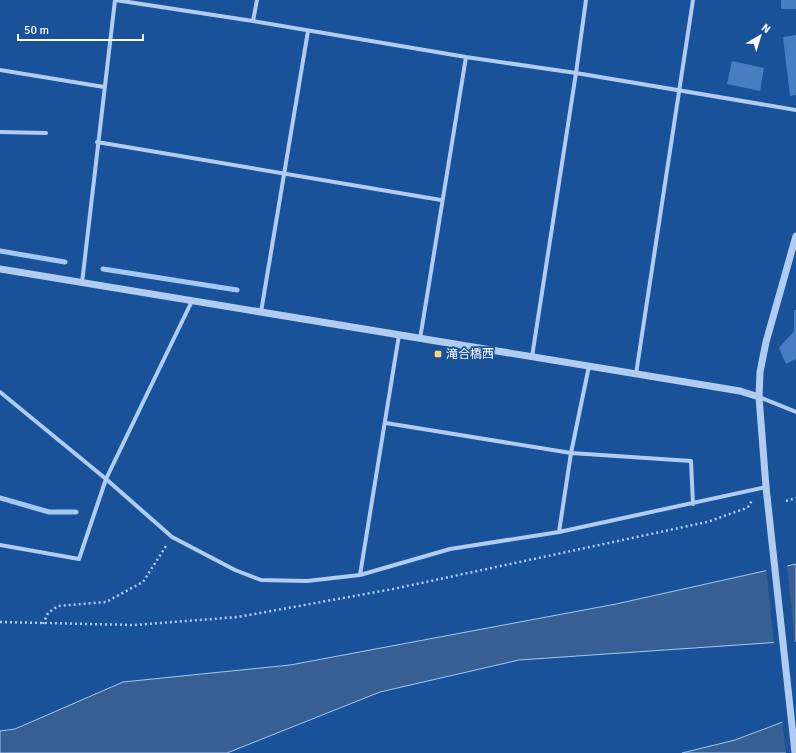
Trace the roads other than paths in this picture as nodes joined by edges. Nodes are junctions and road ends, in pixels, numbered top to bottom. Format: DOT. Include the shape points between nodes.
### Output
graph roads {
  1 [pos="115,0"];
  2 [pos="257,0"];
  3 [pos="586,0"];
  4 [pos="693,0"];
  5 [pos="253,21"];
  6 [pos="308,31"];
  7 [pos="466,57"];
  8 [pos="0,70"];
  9 [pos="576,73"];
  10 [pos="104,87"];
  11 [pos="679,91"];
  12 [pos="796,110"];
  13 [pos="0,132"];
  14 [pos="46,133"];
  15 [pos="97,142"];
  16 [pos="286,174"];
  17 [pos="441,200"];
  18 [pos="796,236"];
  19 [pos="0,269"];
  20 [pos="82,283"];
  21 [pos="192,301"];
  22 [pos="261,312"];
  23 [pos="400,335"];
  24 [pos="420,338"];
  25 [pos="532,357"];
  26 [pos="589,366"];
  27 [pos="636,374"];
  28 [pos="0,392"];
  29 [pos="759,397"];
  30 [pos="796,412"];
  31 [pos="386,423"];
  32 [pos="571,453"];
  33 [pos="106,479"];
  34 [pos="766,487"];
  35 [pos="693,504"];
  36 [pos="559,532"];
  37 [pos="0,545"];
  38 [pos="360,575"];
  39 [pos="795,753"];
  1 -- 5 [label="street"];
  1 -- 10 [label="street"];
  2 -- 5 [label="street"];
  3 -- 9 [label="street"];
  4 -- 11 [label="street"];
  5 -- 6 [label="street"];
  6 -- 7 [label="street"];
  6 -- 16 [label="street"];
  7 -- 9 [label="street"];
  7 -- 17 [label="street"];
  8 -- 10 [label="street"];
  9 -- 11 [label="street"];
  9 -- 25 [label="street"];
  10 -- 15 [label="street"];
  11 -- 12 [label="street"];
  11 -- 27 [label="street"];
  13 -- 14 [label="street"];
  15 -- 16 [label="street"];
  15 -- 20 [label="street"];
  16 -- 17 [label="street"];
  16 -- 22 [label="street"];
  17 -- 24 [label="street"];
  18 -- 29 [label="street" via="766,342 760,372"];
  19 -- 20 [label="street"];
  20 -- 21 [label="street"];
  21 -- 22 [label="street"];
  21 -- 33 [label="street"];
  22 -- 23 [label="street"];
  23 -- 24 [label="street"];
  23 -- 31 [label="street"];
  24 -- 25 [label="street"];
  25 -- 26 [label="street"];
  26 -- 27 [label="street"];
  26 -- 32 [label="street"];
  27 -- 29 [label="street" via="740,391"];
  28 -- 33 [label="street"];
  29 -- 30 [label="street"];
  29 -- 34 [label="street"];
  31 -- 32 [label="street"];
  31 -- 38 [label="street"];
  32 -- 35 [label="street" via="691,461"];
  32 -- 36 [label="street"];
  33 -- 37 [label="street" via="79,559"];
  33 -- 38 [label="street" via="172,536 235,570 261,580 307,581"];
  34 -- 35 [label="street"];
  34 -- 39 [label="street"];
  35 -- 36 [label="street"];
  36 -- 38 [label="street" via="450,549"];
}
